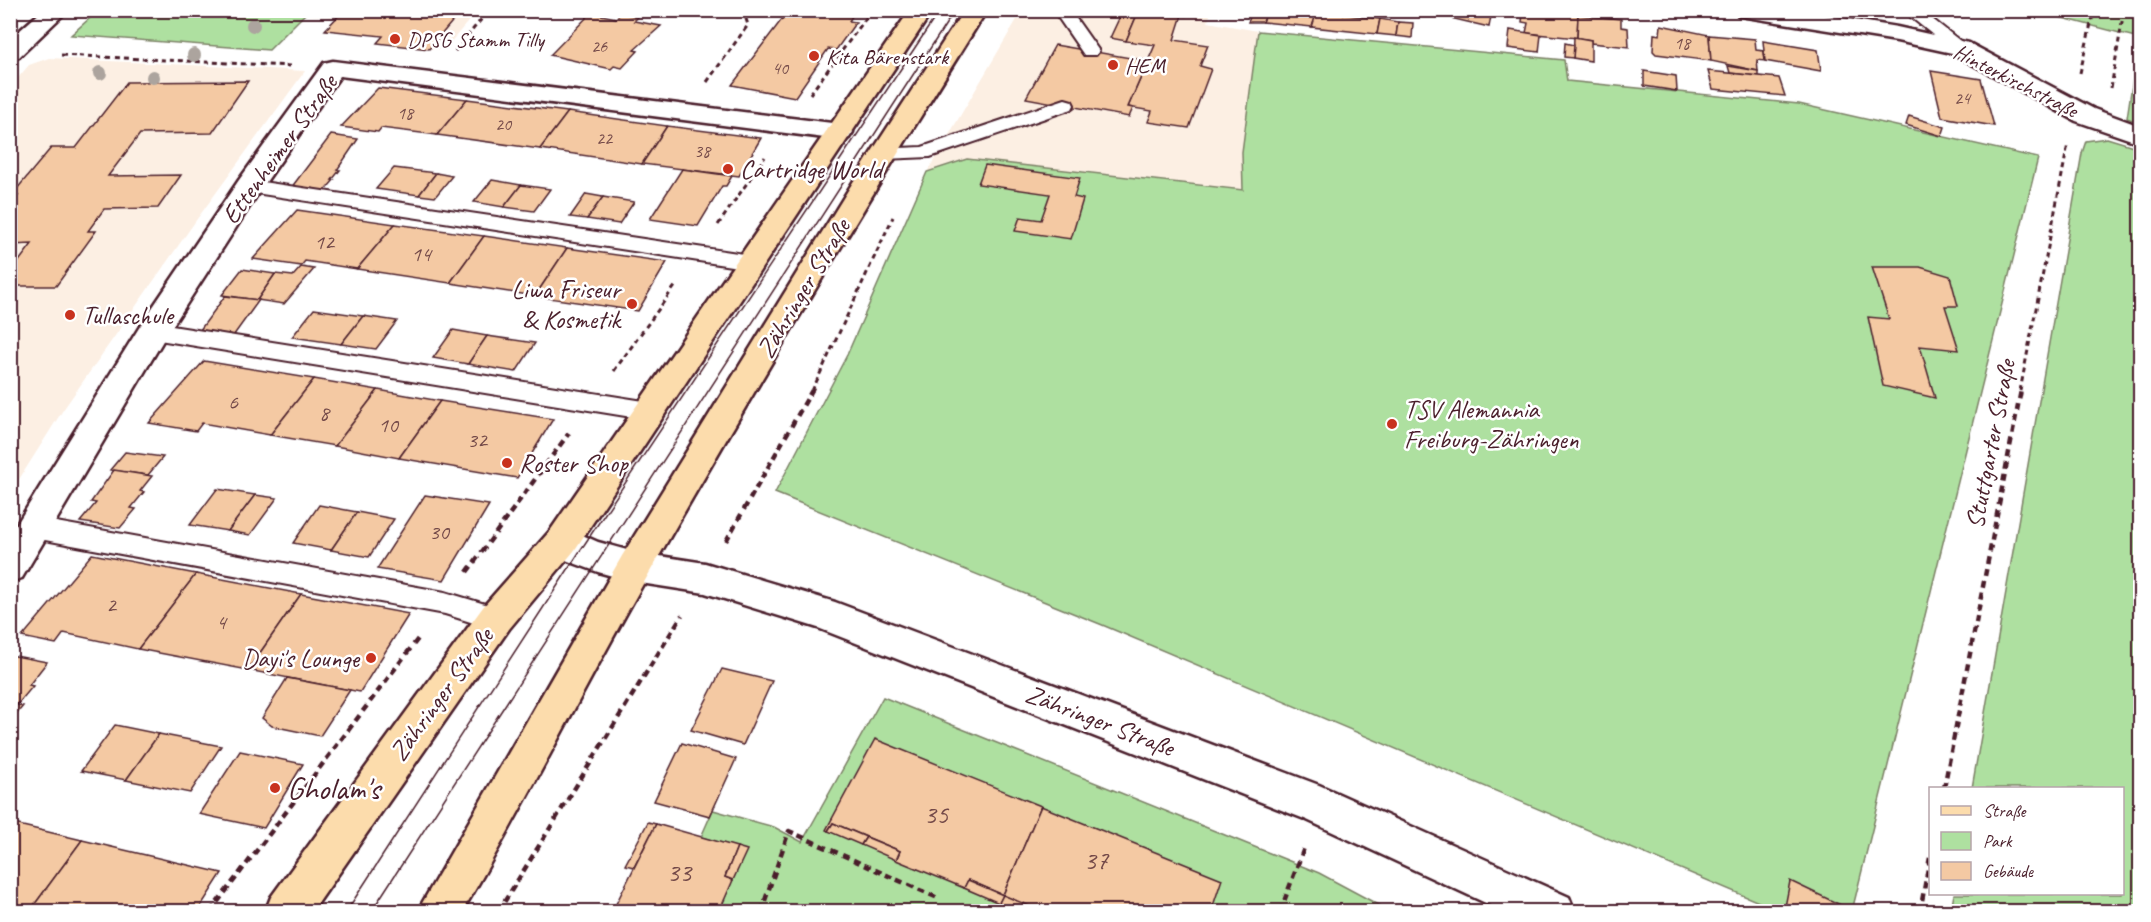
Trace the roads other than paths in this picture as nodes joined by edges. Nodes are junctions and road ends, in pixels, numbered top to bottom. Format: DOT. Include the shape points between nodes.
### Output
graph roads {
  1 [pos="57,10"];
  2 [pos="922,10"];
  3 [pos="976,10"];
  4 [pos="1061,10"];
  5 [pos="1746,10"];
  6 [pos="1910,10"];
  7 [pos="1960,48"];
  8 [pos="1090,51"];
  9 [pos="11,52"];
  10 [pos="1065,105"];
  11 [pos="840,132"];
  12 [pos="2140,135"];
  13 [pos="884,153"];
  14 [pos="249,186"];
  15 [pos="751,262"];
  16 [pos="153,331"];
  17 [pos="650,411"];
  18 [pos="34,528"];
  19 [pos="562,541"];
  20 [pos="10,567"];
  21 [pos="634,567"];
  22 [pos="496,618"];
  23 [pos="286,912"];
  24 [pos="438,912"];
  25 [pos="1554,912"];
  1 -- 9 [label="street"];
  2 -- 11 [label="main road, Zähringer Straße"];
  3 -- 13 [label="main road, Zähringer Straße"];
  4 -- 8 [label="lane"];
  5 -- 7 [label="street, Hinterkirchstraße"];
  6 -- 7 [label="lane"];
  7 -- 12 [label="street, Hinterkirchstraße" via="2084,114"];
  10 -- 13 [label="lane" via="923,153"];
  11 -- 14 [label="street, Ettenheimer Straße" via="333,68"];
  11 -- 15 [label="main road, Zähringer Straße"];
  13 -- 21 [label="main road, Zähringer Straße"];
  14 -- 15 [label="lane"];
  14 -- 16 [label="street, Ettenheimer Straße"];
  15 -- 17 [label="main road, Zähringer Straße"];
  16 -- 17 [label="lane"];
  16 -- 18 [label="street, Ettenheimer Straße"];
  17 -- 19 [label="main road, Zähringer Straße"];
  18 -- 20 [label="street, Ettenheimer Straße"];
  18 -- 22 [label="lane" via="445,603"];
  19 -- 21 [label="street, Zähringer Straße" via="580,552"];
  19 -- 22 [label="main road, Zähringer Straße"];
  21 -- 24 [label="main road, Zähringer Straße"];
  21 -- 25 [label="street, Zähringer Straße" via="705,578 822,613 1319,805"];
  22 -- 23 [label="main road, Zähringer Straße"];
}
